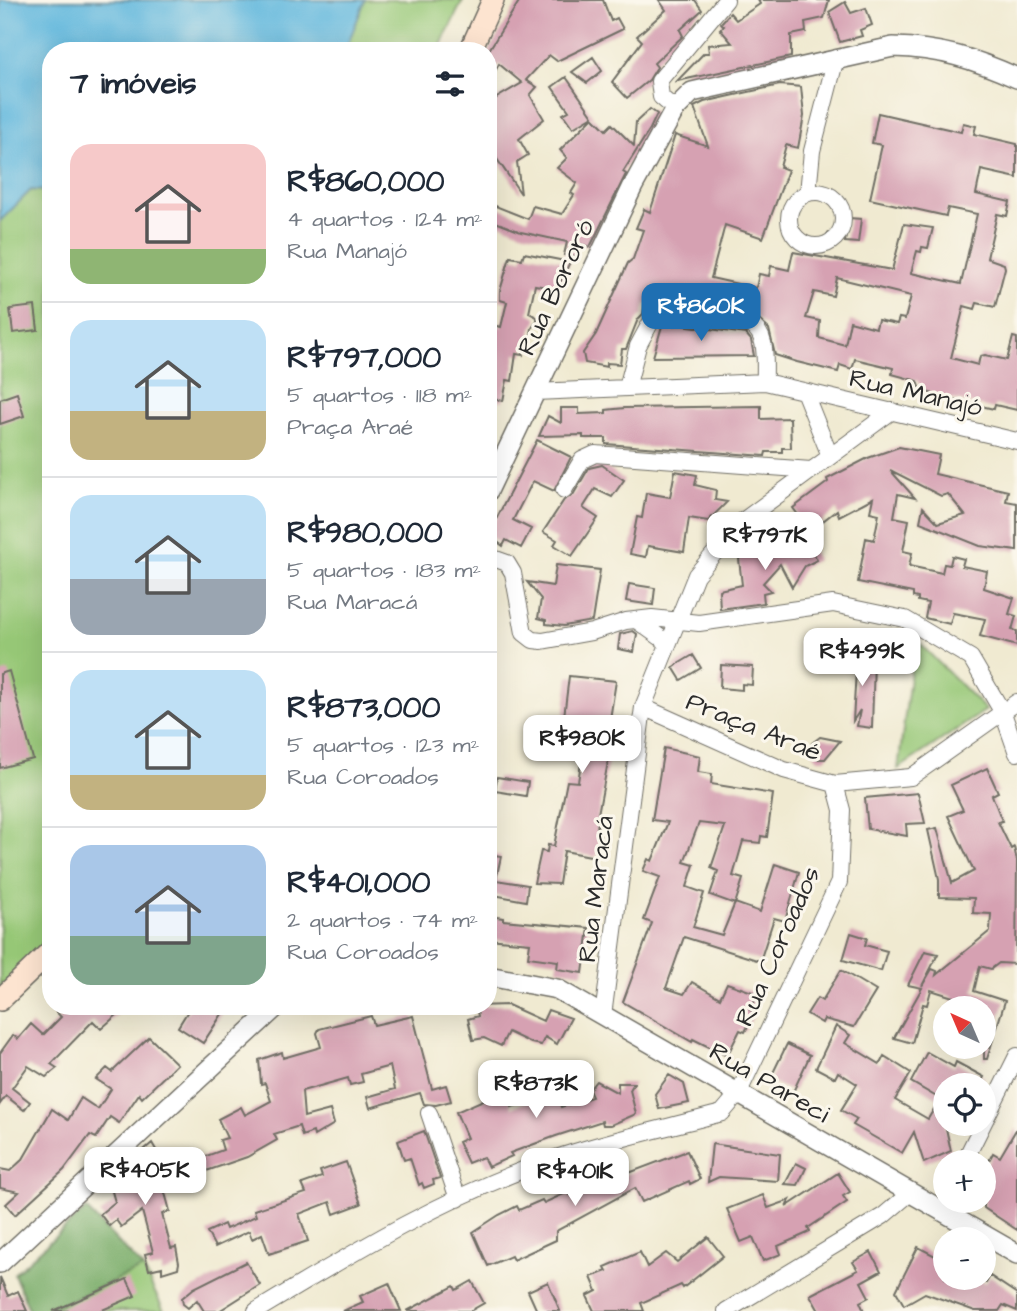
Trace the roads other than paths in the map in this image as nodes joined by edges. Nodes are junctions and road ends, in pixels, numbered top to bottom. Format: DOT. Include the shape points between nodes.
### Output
graph roads {
  1 [pos="493,0"];
  2 [pos="726,0"];
  3 [pos="474,42"];
  4 [pos="836,58"];
  5 [pos="1017,78"];
  6 [pos="675,109"];
  7 [pos="808,193"];
  8 [pos="765,382"];
  9 [pos="627,388"];
  10 [pos="804,391"];
  11 [pos="535,392"];
  12 [pos="892,411"];
  13 [pos="1017,440"];
  14 [pos="830,456"];
  15 [pos="811,470"];
  16 [pos="497,472"];
  17 [pos="564,489"];
  18 [pos="497,560"];
  19 [pos="636,620"];
  20 [pos="677,620"];
  21 [pos="668,643"];
  22 [pos="1017,702"];
  23 [pos="643,707"];
  24 [pos="1003,713"];
  25 [pos="1017,753"];
  26 [pos="835,784"];
  27 [pos="42,960"];
  28 [pos="497,978"];
  29 [pos="0,1000"];
  30 [pos="267,1015"];
  31 [pos="603,1016"];
  32 [pos="1017,1056"];
  33 [pos="738,1094"];
  34 [pos="429,1112"];
  35 [pos="970,1150"];
  36 [pos="909,1194"];
  37 [pos="458,1199"];
  38 [pos="933,1201"];
  39 [pos="956,1213"];
  40 [pos="1017,1254"];
  41 [pos="0,1263"];
  42 [pos="256,1311"];
  43 [pos="726,1311"];
  1 -- 3 [label="main road"];
  2 -- 6 [label="street" via="659,81 661,97"];
  4 -- 5 [label="street" via="893,47 916,48 973,58"];
  4 -- 6 [label="street" via="692,92"];
  4 -- 7 [label="street" via="812,150"];
  6 -- 11 [label="street, Rua Bororó" via="633,186"];
  8 -- 9 [label="street, Rua Manajó"];
  8 -- 9 [label="street" via="763,338 757,328 671,312 653,318 638,346"];
  8 -- 10 [label="street, Rua Manajó"];
  9 -- 11 [label="street, Rua Manajó"];
  10 -- 12 [label="street, Rua Manajó"];
  10 -- 14 [label="street, Rua Manajó"];
  11 -- 16 [label="street, Rua Bororó"];
  12 -- 13 [label="street, Rua Manajó"];
  12 -- 14 [label="street, Rua Maracá"];
  14 -- 15 [label="street, Rua Maracá"];
  15 -- 17 [label="street" via="595,454 582,460"];
  15 -- 20 [label="street, Rua Maracá" via="740,523 696,575"];
  18 -- 19 [label="street" via="511,567 524,633 533,640"];
  19 -- 20 [label="street"];
  19 -- 21 [label="street"];
  20 -- 21 [label="street, Rua Maracá"];
  20 -- 24 [label="street" via="699,623 833,604 905,619 971,657"];
  21 -- 23 [label="street, Rua Maracá"];
  22 -- 24 [label="street, Praça Araé"];
  23 -- 26 [label="street, Praça Araé" via="784,770"];
  23 -- 31 [label="street, Rua Maracá"];
  24 -- 25 [label="street"];
  24 -- 26 [label="street, Praça Araé" via="911,777"];
  26 -- 33 [label="street, Rua Coroados" via="842,810 839,881"];
  27 -- 29 [label="main road"];
  28 -- 31 [label="street, Rua Pareci" via="557,989"];
  30 -- 41 [label="street"];
  31 -- 33 [label="street, Rua Pareci"];
  32 -- 35 [label="street"];
  33 -- 36 [label="street, Rua Pareci"];
  33 -- 37 [label="street, Rua Coroados" via="722,1113 553,1159"];
  34 -- 37 [label="street"];
  36 -- 38 [label="street, Rua Pareci"];
  36 -- 43 [label="street" via="883,1216"];
  37 -- 42 [label="street, Rua Coroados" via="404,1222"];
  39 -- 40 [label="street, Rua Pareci"];
}
